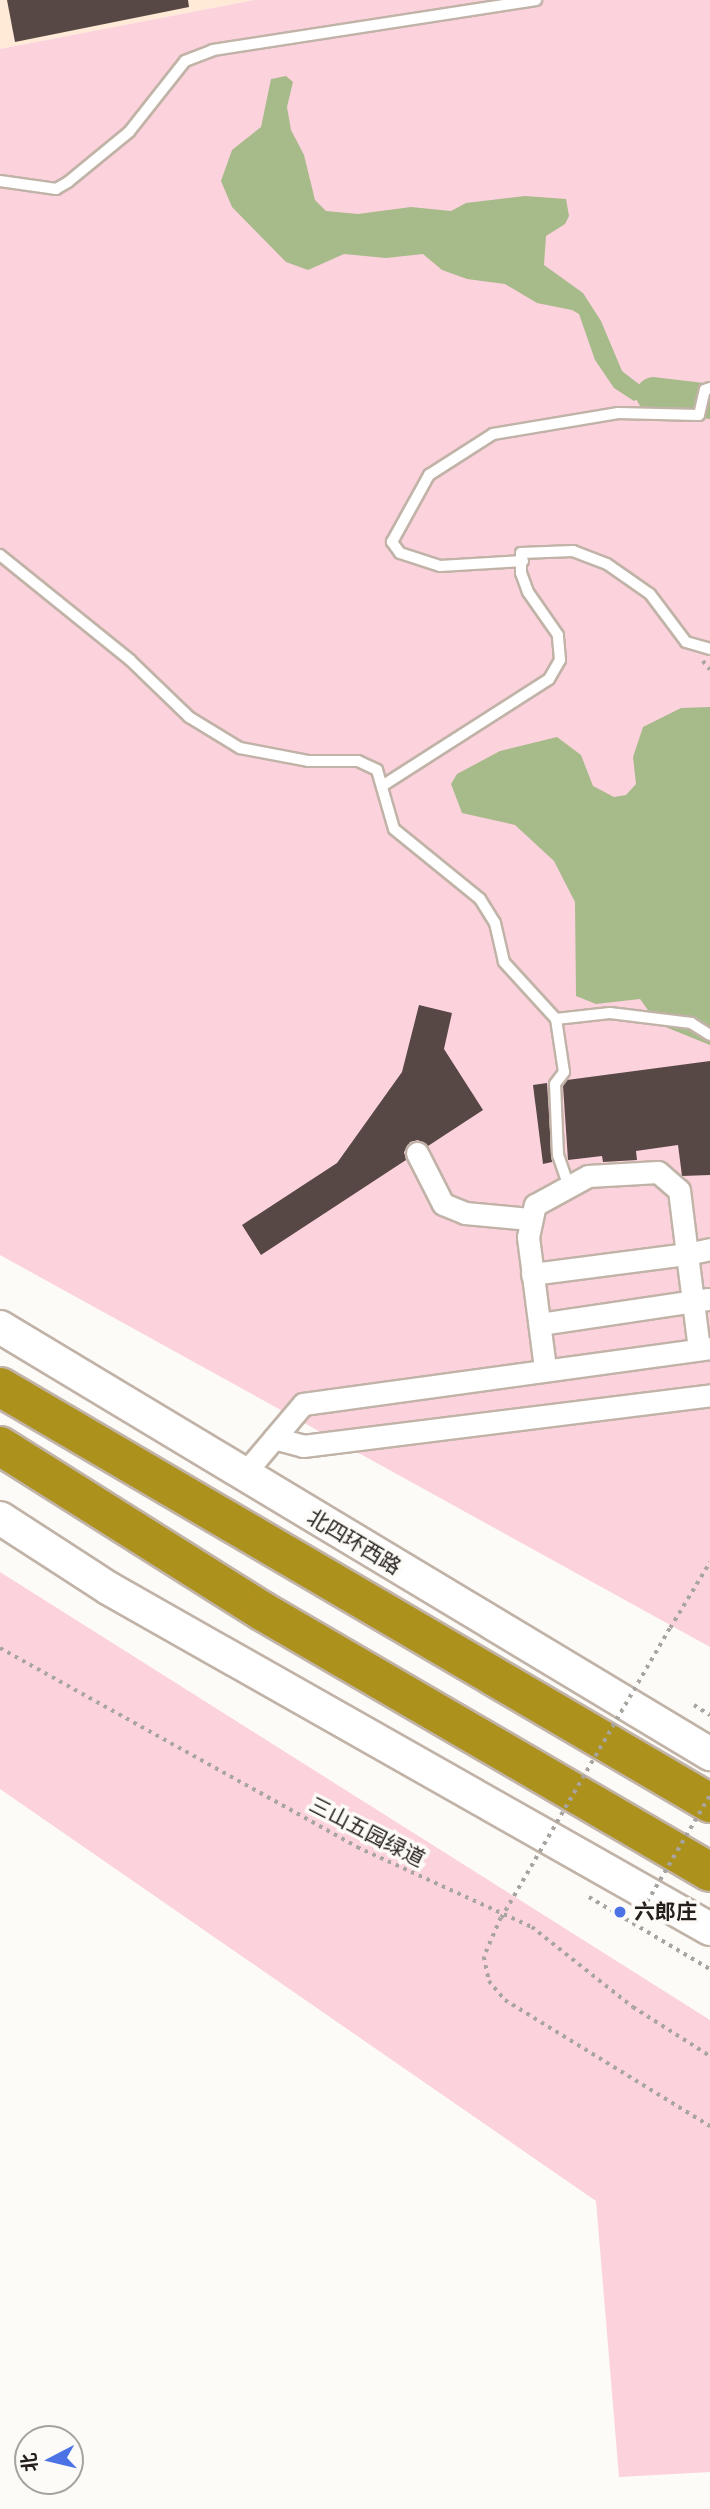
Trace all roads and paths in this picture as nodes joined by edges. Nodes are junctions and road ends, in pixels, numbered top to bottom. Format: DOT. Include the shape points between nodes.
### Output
graph roads {
  1 [pos="536,0"];
  2 [pos="0,181"];
  3 [pos="708,389"];
  4 [pos="0,555"];
  5 [pos="523,561"];
  6 [pos="710,649"];
  7 [pos="382,786"];
  8 [pos="556,1019"];
  9 [pos="710,1035"];
  10 [pos="417,1153"];
  11 [pos="568,1184"];
  12 [pos="530,1219"];
  13 [pos="710,1249"];
  14 [pos="687,1254"];
  15 [pos="532,1274"];
  16 [pos="703,1300"];
  17 [pos="540,1324"];
  18 [pos="0,1327"];
  19 [pos="704,1348"];
  20 [pos="545,1368"];
  21 [pos="0,1387"];
  22 [pos="710,1395"];
  23 [pos="274,1438"];
  24 [pos="0,1446"];
  25 [pos="243,1475"];
  26 [pos="0,1518"];
  27 [pos="710,1562"];
  28 [pos="0,1648"];
  29 [pos="694,1705"];
  30 [pos="710,1715"];
  31 [pos="710,1754"];
  32 [pos="710,1795"];
  33 [pos="710,1803"];
  34 [pos="710,1872"];
  35 [pos="589,1897"];
  36 [pos="634,1924"];
  37 [pos="710,1929"];
  38 [pos="710,1969"];
  39 [pos="710,2056"];
  40 [pos="710,2126"];
  1 -- 2 [label="lane" via="213,50 185,61 129,132 68,182 56,189"];
  3 -- 5 [label="lane" via="699,415 618,413 493,434 429,475 392,542 401,553 440,566"];
  4 -- 7 [label="lane" via="130,660 189,717 240,748 308,761 358,761 377,770"];
  5 -- 6 [label="lane" via="521,553 532,549 573,551 607,564 650,594 686,642"];
  5 -- 7 [label="lane" via="521,573 528,592 558,635 560,660 550,679"];
  7 -- 8 [label="lane" via="394,830 480,899 495,923 504,962"];
  8 -- 9 [label="lane" via="610,1013 691,1023"];
  8 -- 11 [label="lane" via="564,1072 555,1084 558,1155"];
  10 -- 12 [label="street" via="443,1204 465,1213"];
  11 -- 12 [label="street" via="535,1205"];
  11 -- 14 [label="street" via="588,1176 658,1172 678,1191"];
  12 -- 15 [label="street"];
  13 -- 14 [label="street"];
  14 -- 15 [label="street"];
  14 -- 16 [label="street"];
  15 -- 17 [label="street"];
  16 -- 17 [label="street"];
  16 -- 19 [label="street"];
  17 -- 20 [label="street"];
  18 -- 25 [label="street, 北四环西路"];
  19 -- 20 [label="street"];
  20 -- 23 [label="street" via="303,1404"];
  21 -- 33 [label="highway"];
  22 -- 23 [label="street" via="303,1446"];
  23 -- 25 [label="street"];
  24 -- 34 [label="highway" via="262,1611"];
  25 -- 31 [label="street, 北四环西路"];
  26 -- 37 [label="street" via="108,1588"];
  27 -- 40 [label="path, bridge" via="501,1918 484,1957 489,1981 505,2000"];
  28 -- 39 [label="path, 三山五园绿道" via="357,1847 532,1927 633,2007"];
  29 -- 30 [label="path"];
  32 -- 36 [label="path, bridge"];
  35 -- 36 [label="path"];
  36 -- 38 [label="path"];
}
